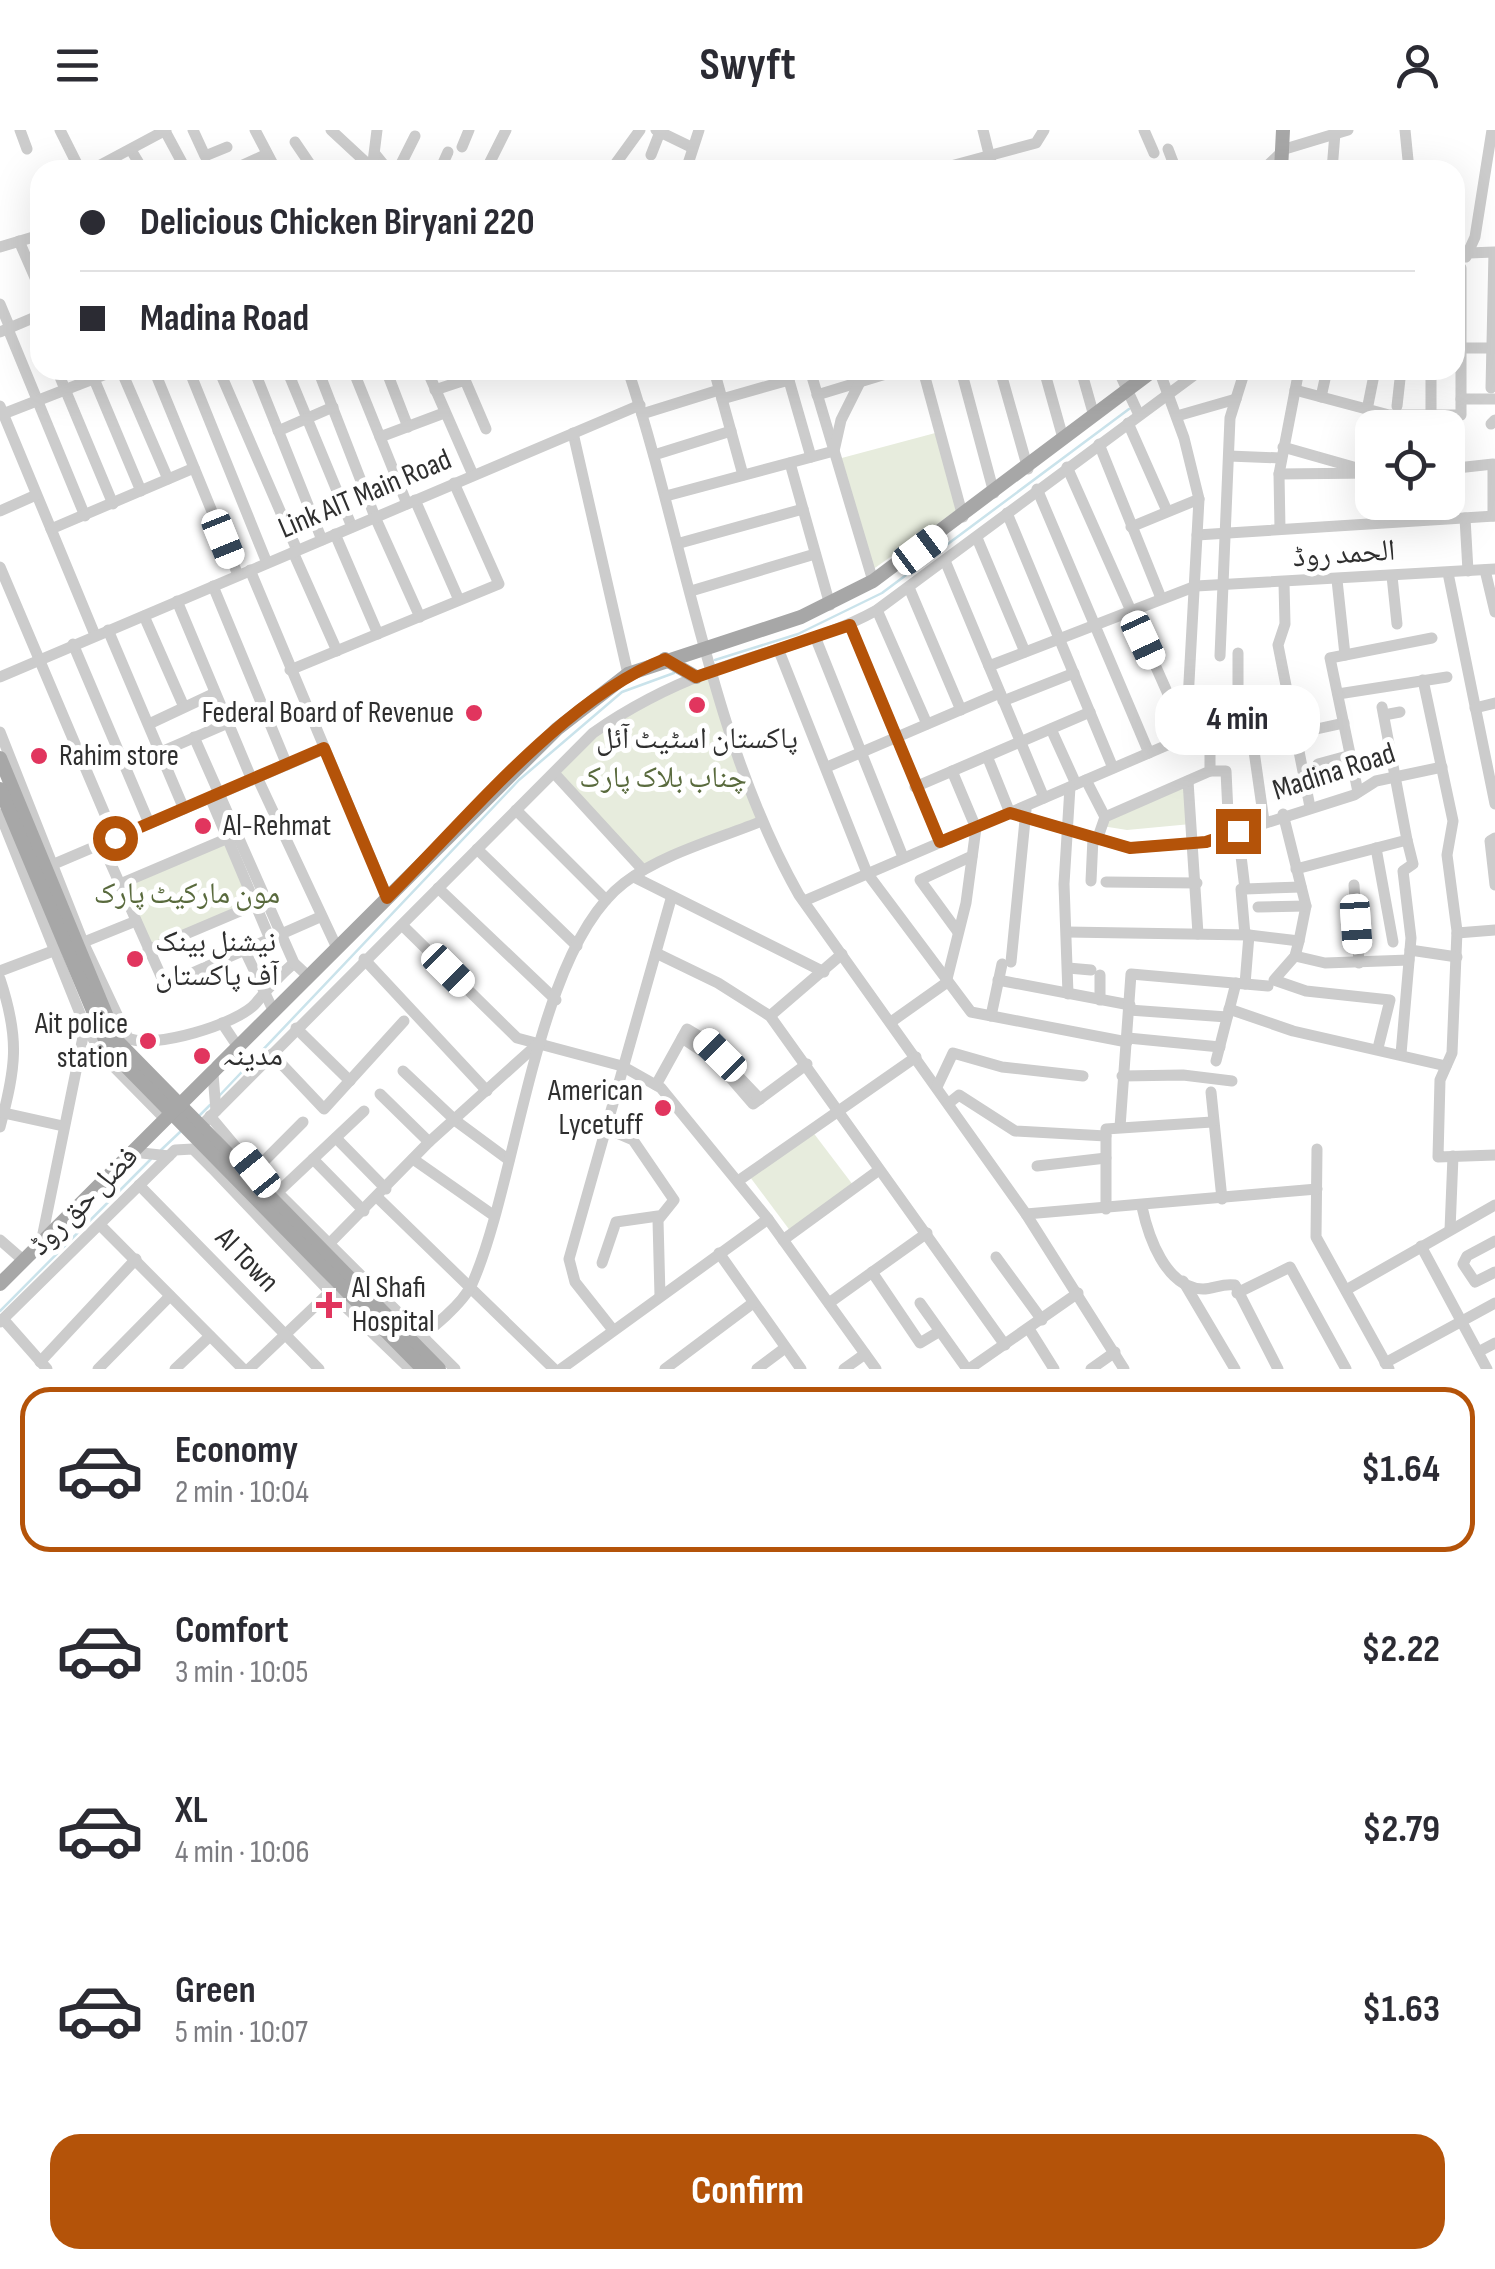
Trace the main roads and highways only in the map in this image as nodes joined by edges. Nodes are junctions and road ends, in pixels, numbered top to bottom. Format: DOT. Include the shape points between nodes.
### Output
graph roads {
  1 [pos="1283,130"];
  2 [pos="1283,160"];
  3 [pos="1141,380"];
  4 [pos="671,663"];
  5 [pos="695,677"];
  6 [pos="0,758"];
  7 [pos="0,792"];
  8 [pos="71,946"];
  9 [pos="192,1117"];
  10 [pos="0,1284"];
  11 [pos="423,1369"];
  12 [pos="440,1369"];
  1 -- 2 [label="main road"];
  3 -- 4 [label="main road, فضل حق روڈ" via="873,580 830,604"];
  4 -- 5 [label="main road"];
  4 -- 9 [label="main road, فضل حق روڈ" via="628,674 557,729 238,1047"];
  6 -- 8 [label="main road" via="50,866"];
  7 -- 8 [label="main road"];
  8 -- 9 [label="main road" via="112,1033"];
  8 -- 9 [label="main road" via="109,1049"];
  9 -- 10 [label="main road, فضل حق روڈ" via="139,1153"];
  9 -- 11 [label="main road" via="214,1164"];
  9 -- 12 [label="main road"];
}
